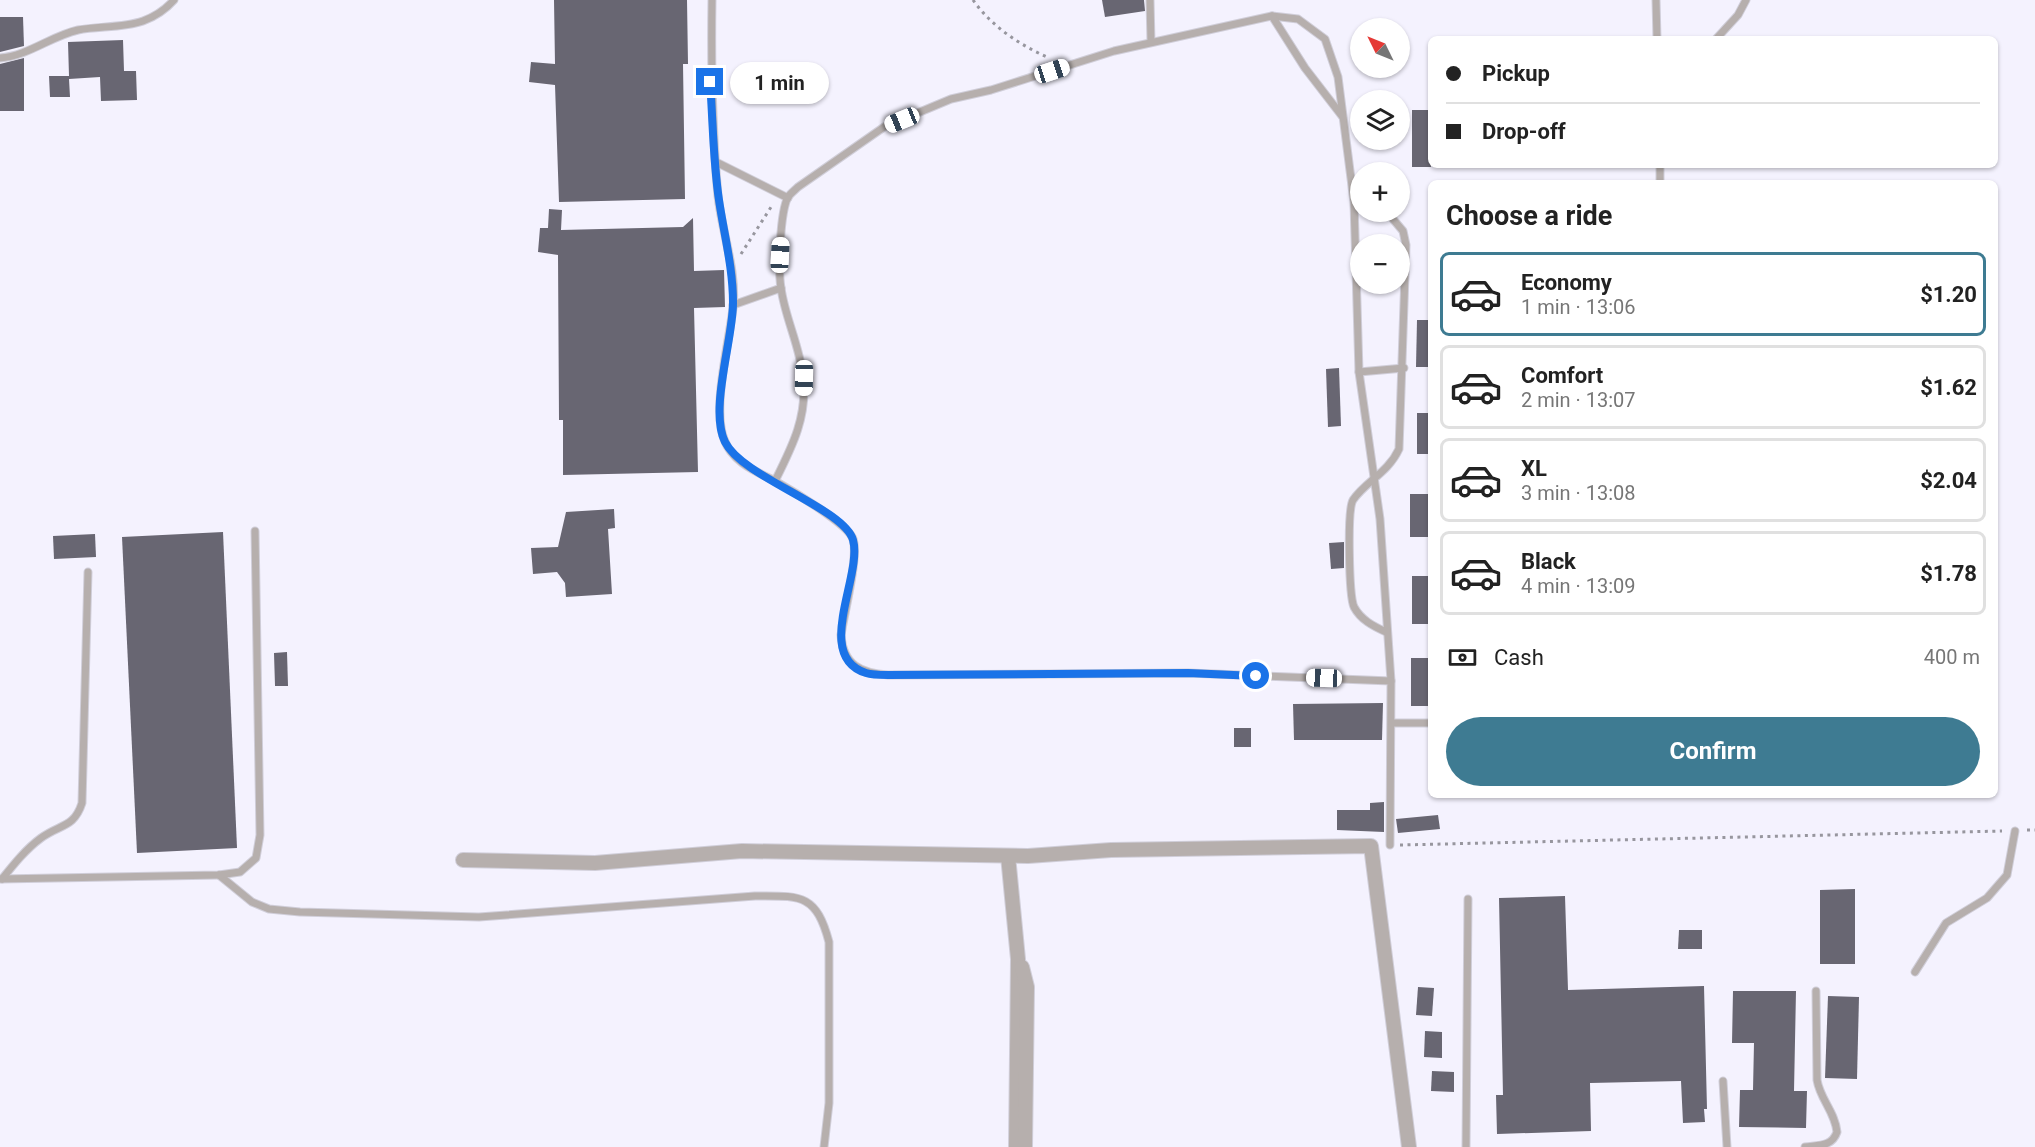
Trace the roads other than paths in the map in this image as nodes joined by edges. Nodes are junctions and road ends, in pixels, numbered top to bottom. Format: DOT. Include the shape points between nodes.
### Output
graph roads {
  1 [pos="174,0"];
  2 [pos="712,0"];
  3 [pos="1150,0"];
  4 [pos="1656,0"];
  5 [pos="1746,0"];
  6 [pos="1272,16"];
  7 [pos="1657,36"];
  8 [pos="1719,36"];
  9 [pos="1151,42"];
  10 [pos="0,58"];
  11 [pos="1343,118"];
  12 [pos="716,162"];
  13 [pos="1351,162"];
  14 [pos="788,198"];
  15 [pos="1358,222"];
  16 [pos="1396,222"];
  17 [pos="780,288"];
  18 [pos="733,305"];
  19 [pos="1404,368"];
  20 [pos="1359,372"];
  21 [pos="1375,480"];
  22 [pos="775,481"];
  23 [pos="255,531"];
  24 [pos="88,572"];
  25 [pos="1386,632"];
  26 [pos="1391,681"];
  27 [pos="1392,723"];
  28 [pos="1428,723"];
  29 [pos="2015,831"];
  30 [pos="1390,845"];
  31 [pos="1008,856"];
  32 [pos="463,860"];
  33 [pos="219,875"];
  34 [pos="1,879"];
  35 [pos="1468,899"];
  36 [pos="1915,972"];
  37 [pos="1816,991"];
  38 [pos="1022,1062"];
  39 [pos="1724,1081"];
  40 [pos="824,1147"];
  41 [pos="1016,1147"];
  42 [pos="1025,1147"];
  43 [pos="1409,1147"];
  44 [pos="1466,1147"];
  45 [pos="1727,1147"];
  46 [pos="1805,1147"];
  1 -- 10 [label="lane" via="143,21 78,30 15,57"];
  2 -- 12 [label="lane" via="710,82"];
  3 -- 9 [label="lane"];
  4 -- 7 [label="lane"];
  5 -- 8 [label="lane"];
  6 -- 9 [label="lane"];
  6 -- 11 [label="lane"];
  6 -- 11 [label="lane" via="1298,19 1325,39 1338,77"];
  9 -- 14 [label="lane" via="951,99 884,127"];
  11 -- 13 [label="lane"];
  12 -- 14 [label="lane"];
  12 -- 18 [label="lane"];
  14 -- 17 [label="lane" via="781,232"];
  15 -- 20 [label="lane"];
  16 -- 19 [label="lane" via="1404,231 1406,245"];
  17 -- 18 [label="lane"];
  17 -- 22 [label="lane" via="804,378 800,428"];
  18 -- 22 [label="lane" via="720,427 740,462"];
  19 -- 20 [label="lane"];
  19 -- 21 [label="lane" via="1399,449"];
  20 -- 21 [label="lane"];
  21 -- 25 [label="lane"];
  21 -- 25 [label="lane" via="1350,508 1352,596 1358,614"];
  22 -- 26 [label="lane" via="836,520 853,538 855,552 842,646 853,666 866,673 1188,673"];
  23 -- 33 [label="lane" via="260,835 256,858 249,866 240,872"];
  24 -- 34 [label="lane" via="82,803 75,819 36,842"];
  25 -- 26 [label="lane"];
  26 -- 27 [label="lane"];
  27 -- 28 [label="lane"];
  27 -- 30 [label="lane"];
  29 -- 36 [label="lane" via="2007,875 1987,898 1946,923"];
  31 -- 32 [label="street" via="742,851 595,863"];
  31 -- 38 [label="street" via="1018,959 1027,987"];
  31 -- 43 [label="street" via="1111,850 1371,846"];
  33 -- 34 [label="lane"];
  33 -- 40 [label="lane" via="252,902 269,909 300,912 478,917 755,896 793,896 811,904 823,920 829,942 829,1103"];
  35 -- 44 [label="lane"];
  37 -- 46 [label="lane" via="1817,1080 1832,1110 1837,1132 1827,1144"];
  38 -- 41 [label="street"];
  38 -- 42 [label="street"];
  39 -- 45 [label="lane"];
}
